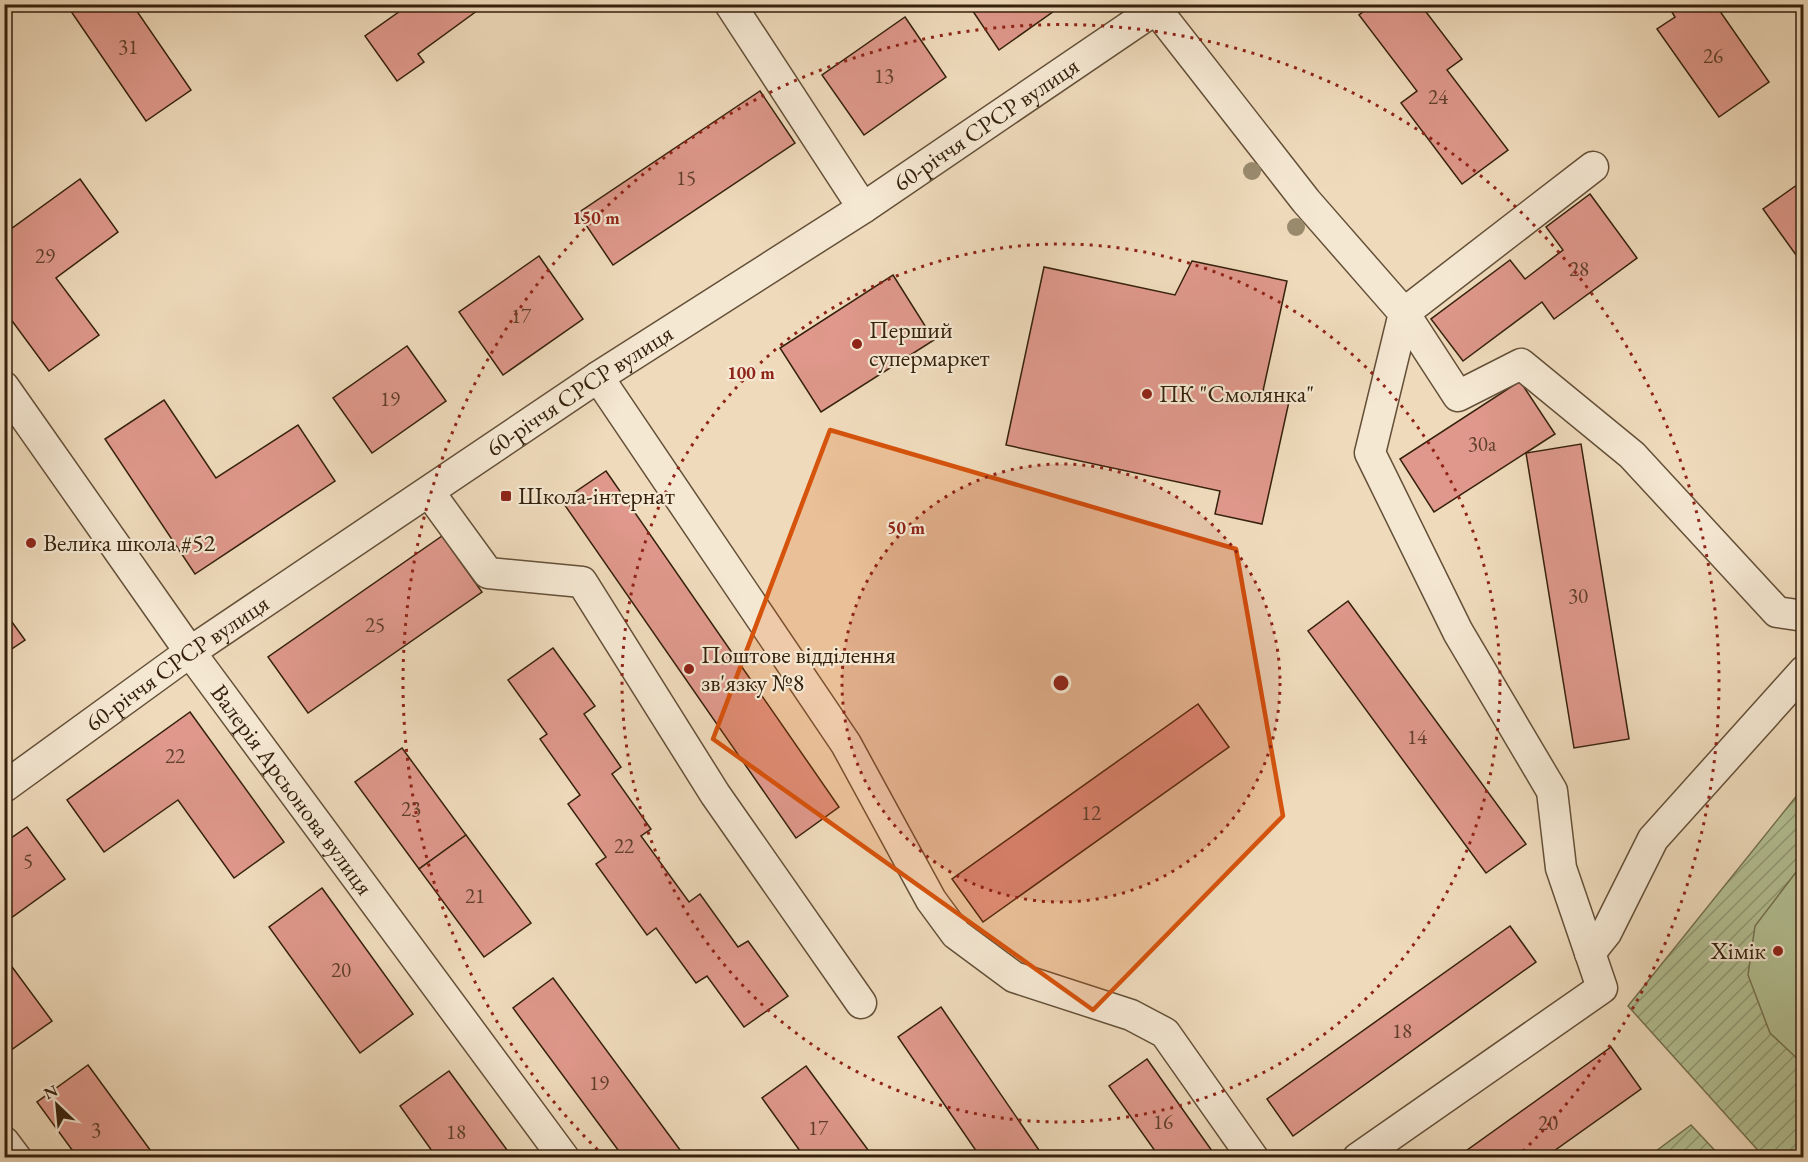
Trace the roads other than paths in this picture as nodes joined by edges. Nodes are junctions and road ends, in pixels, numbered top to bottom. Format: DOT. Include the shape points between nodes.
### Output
graph roads {
  1 [pos="730,4"];
  2 [pos="1159,7"];
  3 [pos="1593,166"];
  4 [pos="863,208"];
  5 [pos="1404,313"];
  6 [pos="598,377"];
  7 [pos="4,387"];
  8 [pos="429,492"];
  9 [pos="1803,616"];
  10 [pos="190,652"];
  11 [pos="1803,671"];
  12 [pos="4,787"];
  13 [pos="1590,953"];
  14 [pos="861,1003"];
  15 [pos="4,1142"];
  16 [pos="16,1158"];
  17 [pos="564,1158"];
  18 [pos="1253,1158"];
  19 [pos="1358,1158"];
  1 -- 4 [label="street"];
  2 -- 4 [label="street, 60-річчя СРСР вулиця"];
  2 -- 5 [label="street" via="1306,201"];
  3 -- 5 [label="street"];
  4 -- 6 [label="street, 60-річчя СРСР вулиця"];
  5 -- 9 [label="street" via="1458,396 1521,364 1632,454 1777,612"];
  5 -- 13 [label="street" via="1370,453 1458,632 1552,791 1561,867"];
  6 -- 8 [label="street, 60-річчя СРСР вулиця"];
  6 -- 18 [label="street" via="846,744 931,900 956,934 1014,977 1131,1014 1166,1033"];
  7 -- 10 [label="street, Валерія Арсьонова вулиця"];
  8 -- 10 [label="street, 60-річчя СРСР вулиця"];
  8 -- 14 [label="street" via="488,573 582,582 715,794"];
  10 -- 12 [label="street, 60-річчя СРСР вулиця"];
  10 -- 17 [label="street, Валерія Арсьонова вулиця"];
  11 -- 13 [label="street" via="1653,839 1606,933"];
  13 -- 19 [label="street" via="1602,988"];
  15 -- 16 [label="street"];
}
